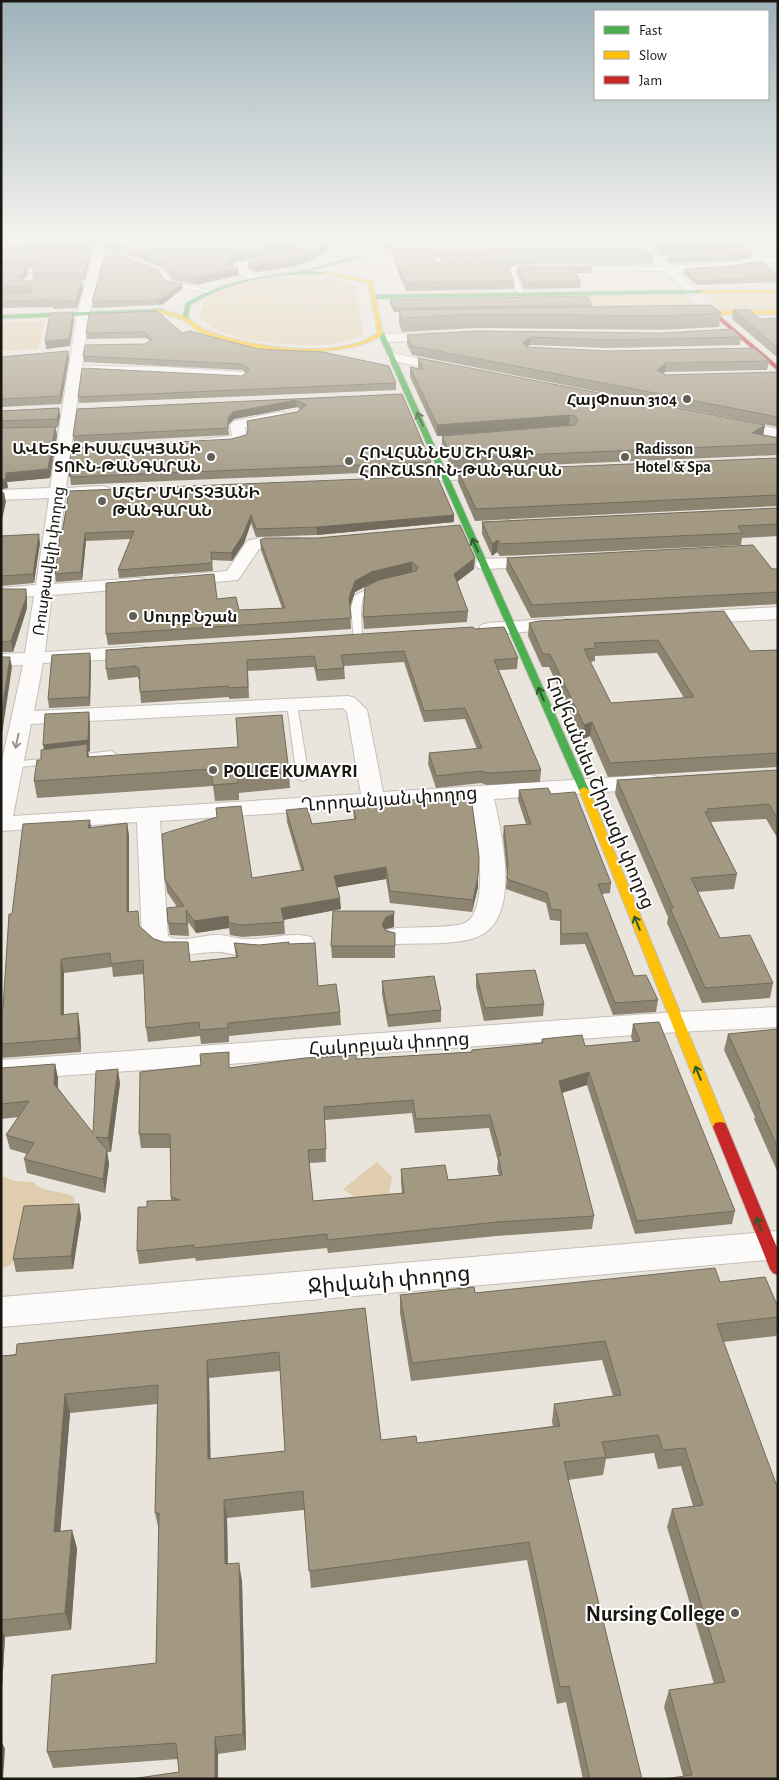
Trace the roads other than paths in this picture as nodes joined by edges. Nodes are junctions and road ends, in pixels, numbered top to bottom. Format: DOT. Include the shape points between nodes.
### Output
graph roads {
  1 [pos="81,325"];
  2 [pos="193,325"];
  3 [pos="383,325"];
  4 [pos="728,325"];
  5 [pos="718,332"];
  6 [pos="736,332"];
  7 [pos="383,335"];
  8 [pos="452,336"];
  9 [pos="739,352"];
  10 [pos="759,352"];
  11 [pos="778,352"];
  12 [pos="392,357"];
  13 [pos="75,368"];
  14 [pos="778,369"];
  15 [pos="468,372"];
  16 [pos="762,375"];
  17 [pos="242,376"];
  18 [pos="778,376"];
  19 [pos="409,395"];
  20 [pos="393,396"];
  21 [pos="297,413"];
  22 [pos="719,421"];
  23 [pos="778,433"];
  24 [pos="448,440"];
  25 [pos="430,442"];
  26 [pos="191,443"];
  27 [pos="83,449"];
  28 [pos="63,450"];
  29 [pos="504,474"];
  30 [pos="445,476"];
  31 [pos="405,478"];
  32 [pos="117,490"];
  33 [pos="58,493"];
  34 [pos="1,495"];
  35 [pos="487,527"];
  36 [pos="468,528"];
  37 [pos="449,530"];
  38 [pos="308,542"];
  39 [pos="552,561"];
  40 [pos="484,564"];
  41 [pos="393,582"];
  42 [pos="44,590"];
  43 [pos="1,593"];
  44 [pos="778,613"];
  45 [pos="679,618"];
  46 [pos="580,624"];
  47 [pos="511,627"];
  48 [pos="473,630"];
  49 [pos="377,636"];
  50 [pos="358,637"];
  51 [pos="338,638"];
  52 [pos="161,650"];
  53 [pos="34,659"];
  54 [pos="1,660"];
  55 [pos="292,704"];
  56 [pos="22,718"];
  57 [pos="111,754"];
  58 [pos="12,765"];
  59 [pos="303,778"];
  60 [pos="670,781"];
  61 [pos="582,786"];
  62 [pos="481,792"];
  63 [pos="373,800"];
  64 [pos="148,814"];
  65 [pos="1,822"];
  66 [pos="397,936"];
  67 [pos="302,943"];
  68 [pos="778,1017"];
  69 [pos="677,1022"];
  70 [pos="1,1070"];
  71 [pos="775,1253"];
  72 [pos="1,1312"];
  1 -- 13 [label="street, Ռուսթավելի փողոց"];
  2 -- 7 [label="main road" via="216,336 271,347 352,346"];
  3 -- 7 [label="main road, Հովհաննես Շիրազի փողոց"];
  4 -- 6 [label="main road"];
  5 -- 6 [label="street"];
  6 -- 10 [label="main road"];
  7 -- 8 [label="street"];
  7 -- 12 [label="main road, Հովհաննես Շիրազի փողոց"];
  9 -- 10 [label="street"];
  10 -- 11 [label="street"];
  10 -- 14 [label="main road"];
  12 -- 15 [label="street"];
  12 -- 19 [label="main road, Հովհաննես Շիրազի փողոց"];
  13 -- 17 [label="street"];
  13 -- 28 [label="street, Ռուսթավելի փողոց" via="69,410 62,431"];
  16 -- 18 [label="street"];
  19 -- 20 [label="street"];
  25 -- 19 [label="main road, Հովհաննես Շիրազի փողոց, one-way"];
  21 -- 26 [label="street" via="239,424 240,438 237,440"];
  22 -- 23 [label="street"];
  24 -- 25 [label="street"];
  25 -- 30 [label="main road, Հովհաննես Շիրազի փողոց"];
  27 -- 28 [label="street"];
  28 -- 33 [label="street, Ռուսթավելի փողոց"];
  29 -- 30 [label="street"];
  30 -- 31 [label="street"];
  30 -- 36 [label="main road, Հովհաննես Շիրազի փողոց"];
  32 -- 33 [label="street"];
  33 -- 34 [label="street"];
  33 -- 42 [label="street, Ռուսթավելի փողոց"];
  35 -- 36 [label="street"];
  36 -- 37 [label="street"];
  40 -- 36 [label="main road, Հովհաննես Շիրազի փողոց, one-way"];
  38 -- 42 [label="street" via="253,545 234,574 228,577"];
  39 -- 40 [label="street"];
  40 -- 47 [label="main road, Հովհաննես Շիրազի փողոց"];
  41 -- 50 [label="lane" via="359,596 356,609"];
  42 -- 43 [label="street"];
  42 -- 53 [label="street, Ռուսթավելի փողոց"];
  44 -- 45 [label="street"];
  46 -- 47 [label="street"];
  47 -- 48 [label="street"];
  61 -- 47 [label="main road, Հովհաննես Շիրազի փողոց, one-way"];
  49 -- 50 [label="street"];
  50 -- 51 [label="street"];
  52 -- 53 [label="street"];
  53 -- 54 [label="street"];
  53 -- 56 [label="street, Ռուսթավելի փողոց"];
  55 -- 56 [label="street"];
  55 -- 59 [label="lane"];
  55 -- 63 [label="street" via="348,702 357,710"];
  56 -- 58 [label="street, Ռուսթավելի փողոց, one-way"];
  57 -- 58 [label="lane"];
  58 -- 65 [label="street, Ռուսթավելի փողոց"];
  60 -- 61 [label="street, Ղորղանյան փողոց"];
  61 -- 62 [label="street, Ղորղանյան փողոց"];
  69 -- 61 [label="main road, Հովհաննես Շիրազի փողոց, one-way"];
  62 -- 63 [label="street, Ղորղանյան փողոց"];
  62 -- 66 [label="street" via="492,869 492,901 485,920 468,932"];
  63 -- 64 [label="street, Ղորղանյան փողոց"];
  64 -- 65 [label="street, Ղորղանյան փողոց"];
  64 -- 67 [label="street" via="151,899 158,943 174,947"];
  68 -- 69 [label="street, Հակոբյան փողոց"];
  69 -- 70 [label="street, Հակոբյան փողոց"];
  71 -- 69 [label="main road, Հովհաննես Շիրազի փողոց, one-way"];
  71 -- 72 [label="street, Ջիվանի փողոց"];
}
